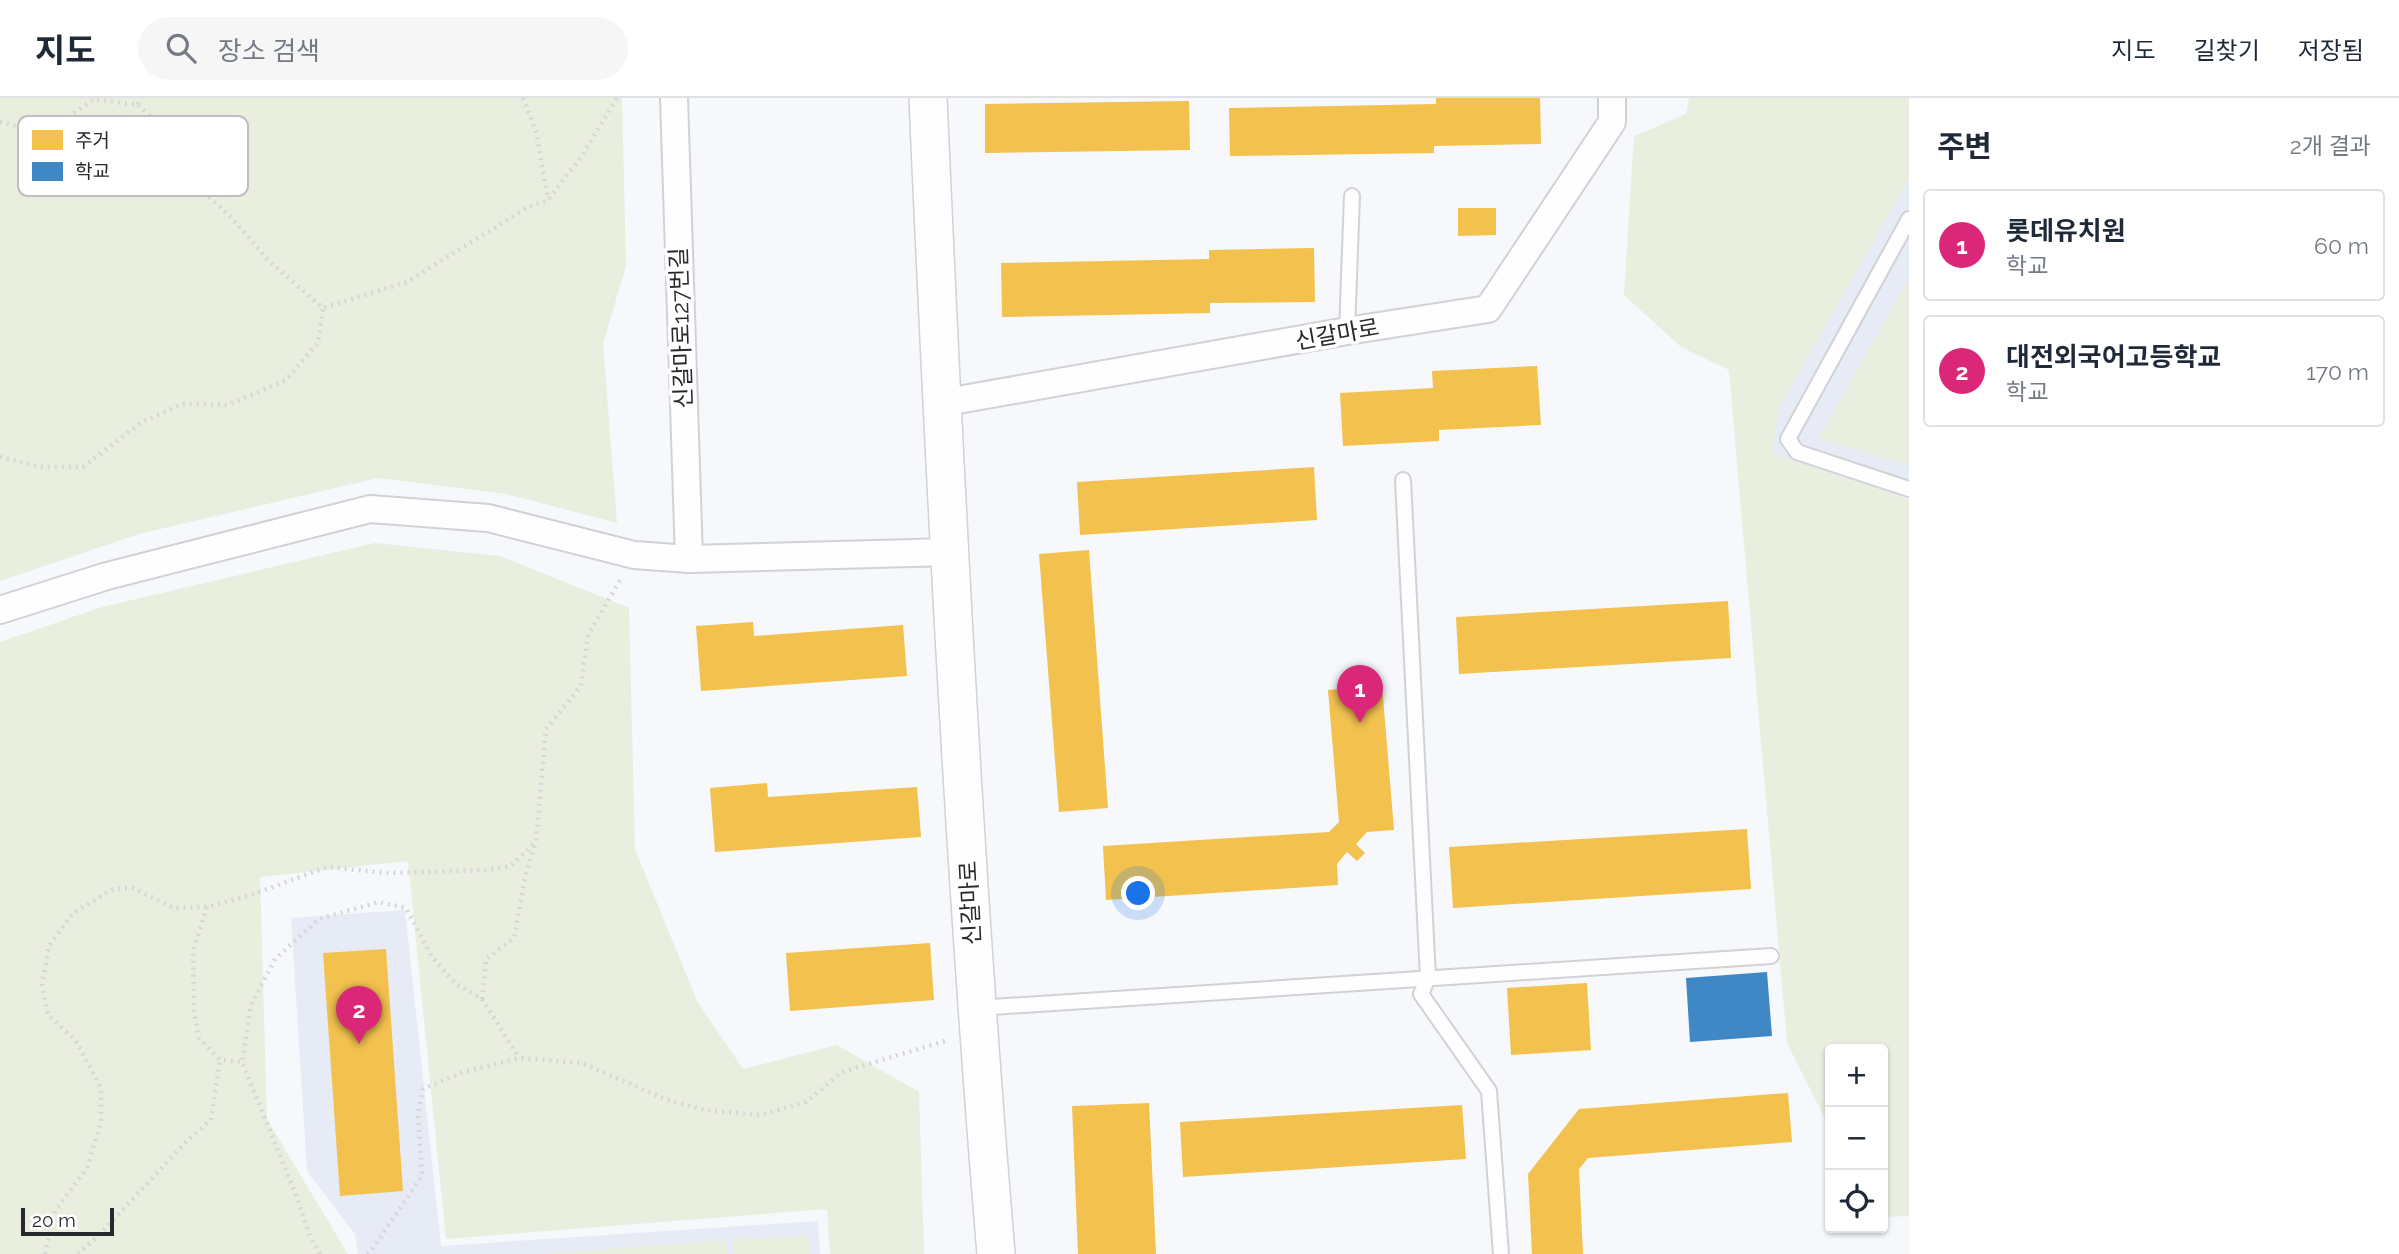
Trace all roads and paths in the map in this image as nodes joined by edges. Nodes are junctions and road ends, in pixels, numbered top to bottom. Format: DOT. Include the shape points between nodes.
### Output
graph roads {
  1 [pos="140,98"];
  2 [pos="523,98"];
  3 [pos="617,98"];
  4 [pos="674,98"];
  5 [pos="928,98"];
  6 [pos="1612,98"];
  7 [pos="138,105"];
  8 [pos="70,116"];
  9 [pos="150,116"];
  10 [pos="0,122"];
  11 [pos="18,125"];
  12 [pos="208,196"];
  13 [pos="1352,197"];
  14 [pos="548,200"];
  15 [pos="1909,219"];
  16 [pos="323,307"];
  17 [pos="1347,331"];
  18 [pos="941,403"];
  19 [pos="0,457"];
  20 [pos="1403,480"];
  21 [pos="1909,489"];
  22 [pos="950,552"];
  23 [pos="634,555"];
  24 [pos="689,559"];
  25 [pos="0,610"];
  26 [pos="536,842"];
  27 [pos="206,907"];
  28 [pos="1771,956"];
  29 [pos="1427,978"];
  30 [pos="482,999"];
  31 [pos="977,1020"];
  32 [pos="519,1058"];
  33 [pos="220,1060"];
  34 [pos="242,1062"];
  35 [pos="46,1254"];
  36 [pos="78,1254"];
  37 [pos="320,1254"];
  38 [pos="367,1254"];
  39 [pos="996,1254"];
  40 [pos="1501,1254"];
  1 -- 7 [label="path"];
  2 -- 14 [label="path" via="536,131"];
  3 -- 14 [label="path"];
  4 -- 24 [label="street, 신갈마로127번길"];
  5 -- 18 [label="street, 신갈마로"];
  6 -- 17 [label="street, 신갈마로" via="1612,122 1488,309"];
  7 -- 8 [label="path" via="94,99"];
  7 -- 9 [label="path"];
  10 -- 11 [label="path"];
  12 -- 16 [label="path" via="269,261"];
  13 -- 17 [label="lane"];
  14 -- 16 [label="path" via="528,207 407,282"];
  15 -- 21 [label="lane" via="1788,439 1797,452"];
  16 -- 19 [label="path" via="318,343 286,380 228,405 182,404 142,422 83,467 42,467"];
  17 -- 18 [label="street, 신갈마로"];
  18 -- 22 [label="street, 신갈마로"];
  20 -- 29 [label="lane"];
  22 -- 24 [label="street"];
  22 -- 31 [label="street, 신갈마로"];
  23 -- 24 [label="street"];
  23 -- 25 [label="street" via="488,518 370,509 107,576"];
  23 -- 26 [label="path" via="588,635 581,686 546,729"];
  26 -- 27 [label="path" via="511,866 386,873 327,867"];
  26 -- 30 [label="path" via="514,938 486,958"];
  27 -- 33 [label="path" via="193,951 194,1013 199,1038"];
  27 -- 35 [label="path" via="174,908 133,888 113,889 74,913 49,946 42,985 48,1015 76,1041 101,1088 101,1122 88,1168 55,1211"];
  28 -- 29 [label="lane"];
  29 -- 31 [label="lane"];
  29 -- 40 [label="lane" via="1420,994 1489,1091"];
  30 -- 32 [label="path"];
  30 -- 34 [label="path" via="455,984 432,957 406,908 379,902 319,919 275,959 251,1005"];
  31 -- 32 [label="path" via="842,1072 806,1102 761,1115 705,1110 665,1099 582,1063"];
  31 -- 39 [label="street, 신갈마로"];
  32 -- 38 [label="path" via="463,1072 423,1089 418,1113 422,1176"];
  33 -- 34 [label="path"];
  33 -- 36 [label="path" via="211,1120"];
  34 -- 37 [label="path"];
}
